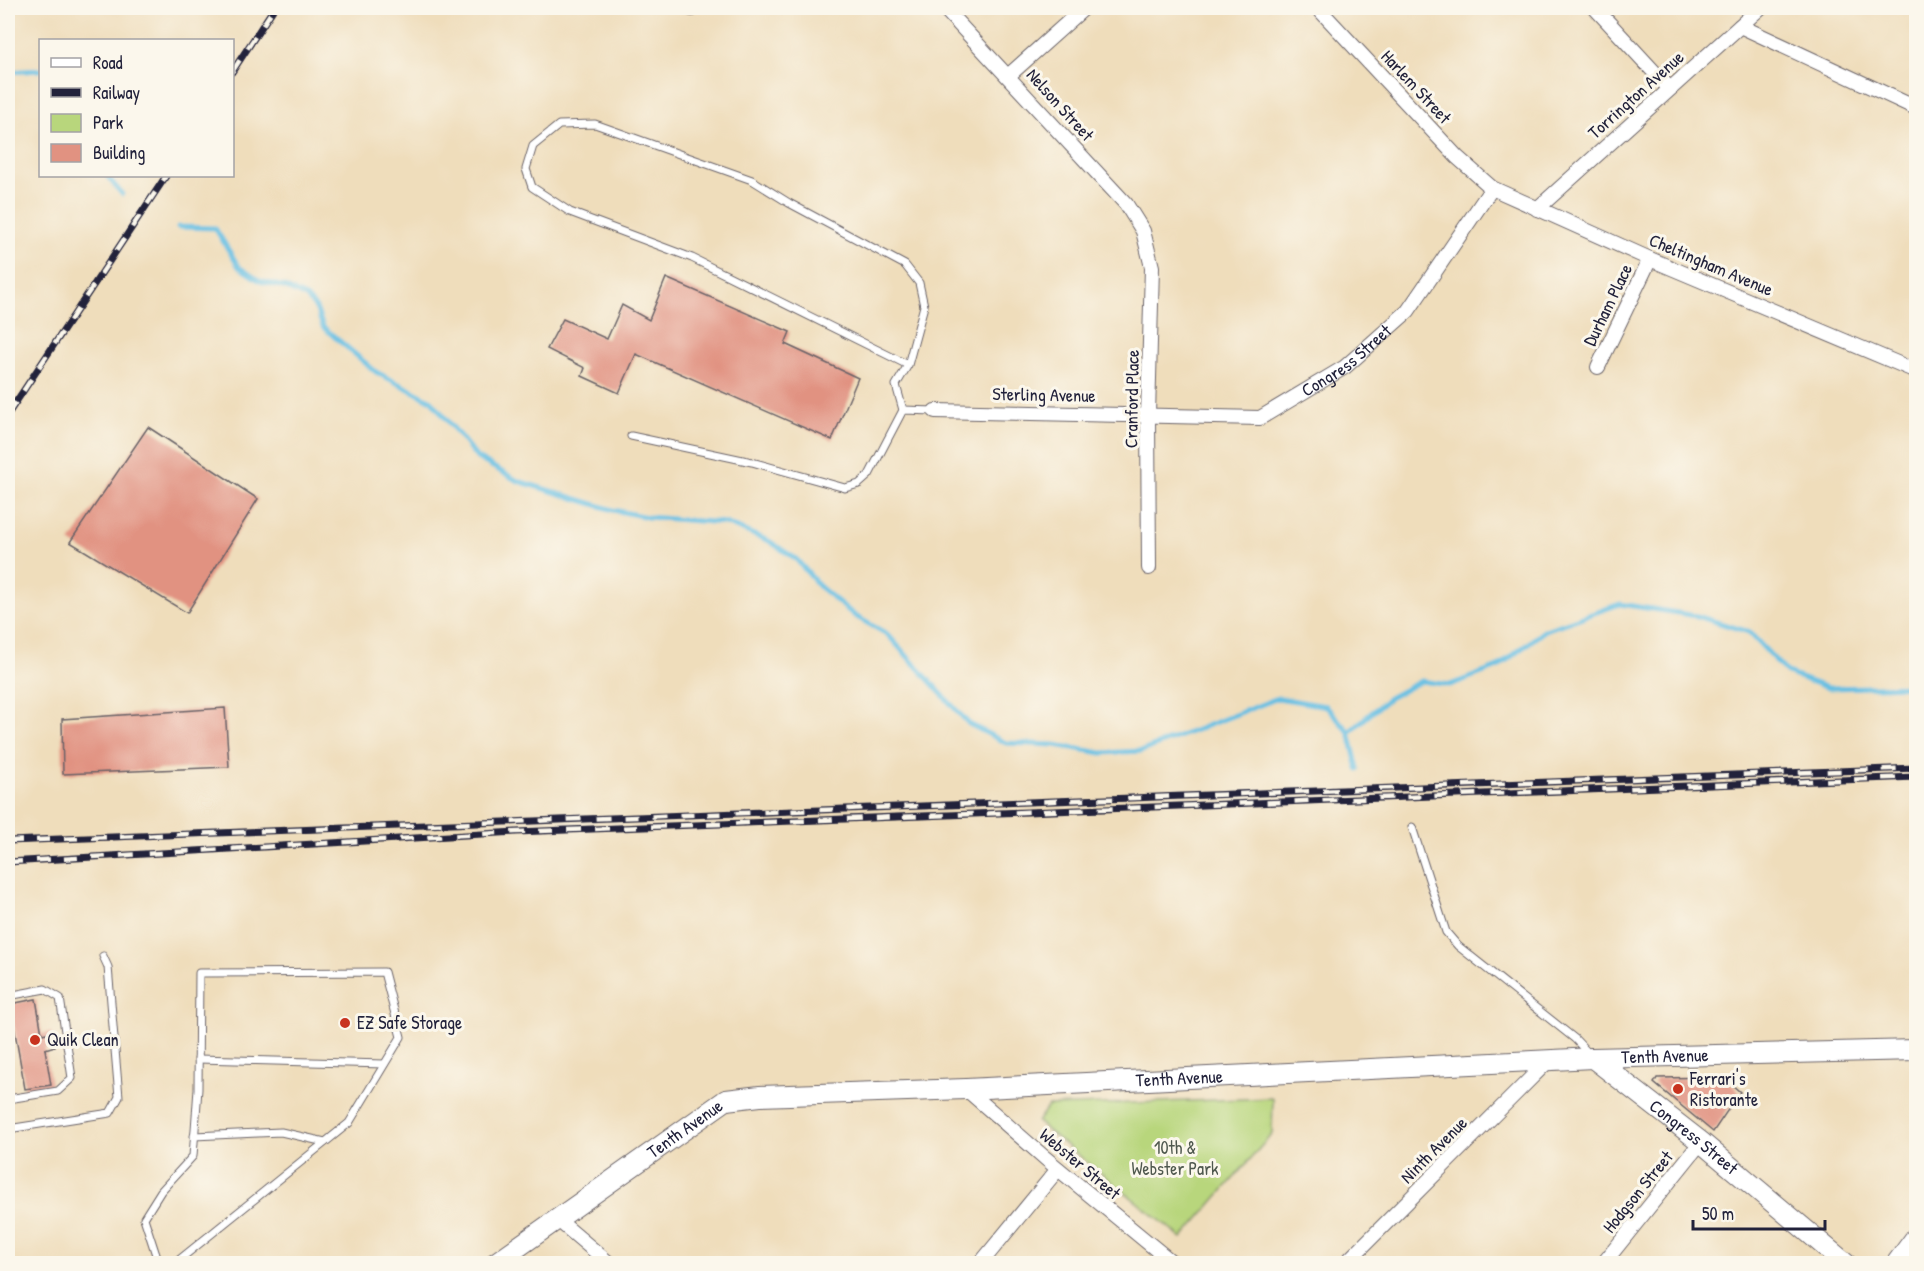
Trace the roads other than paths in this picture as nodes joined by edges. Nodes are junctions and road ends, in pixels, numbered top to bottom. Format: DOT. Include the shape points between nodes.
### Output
graph roads {
  1 [pos="944,8"];
  2 [pos="1084,8"];
  3 [pos="1318,8"];
  4 [pos="1595,8"];
  5 [pos="1760,8"];
  6 [pos="1740,26"];
  7 [pos="1008,76"];
  8 [pos="1669,88"];
  9 [pos="1917,108"];
  10 [pos="1492,188"];
  11 [pos="1536,209"];
  12 [pos="1143,231"];
  13 [pos="1650,259"];
  14 [pos="908,365"];
  15 [pos="1598,367"];
  16 [pos="1917,371"];
  17 [pos="903,410"];
  18 [pos="935,411"];
  19 [pos="1149,414"];
  20 [pos="1260,418"];
  21 [pos="631,436"];
  22 [pos="1149,568"];
  23 [pos="1412,827"];
  24 [pos="103,956"];
  25 [pos="8,996"];
  26 [pos="1917,1050"];
  27 [pos="1593,1058"];
  28 [pos="198,1059"];
  29 [pos="1547,1062"];
  30 [pos="384,1064"];
  31 [pos="966,1089"];
  32 [pos="8,1099"];
  33 [pos="8,1129"];
  34 [pos="194,1136"];
  35 [pos="326,1142"];
  36 [pos="1701,1142"];
  37 [pos="1058,1169"];
  38 [pos="558,1220"];
  39 [pos="1917,1237"];
  40 [pos="159,1263"];
  41 [pos="174,1263"];
  42 [pos="494,1263"];
  43 [pos="610,1263"];
  44 [pos="980,1263"];
  45 [pos="1174,1263"];
  46 [pos="1346,1263"];
  47 [pos="1603,1263"];
  48 [pos="1846,1263"];
  49 [pos="1896,1263"];
  1 -- 7 [label="street, Nelson Street"];
  2 -- 7 [label="street"];
  3 -- 10 [label="street, Harlem Street" via="1457,157"];
  4 -- 8 [label="street"];
  5 -- 6 [label="street, Torrington Avenue"];
  6 -- 8 [label="street, Torrington Avenue"];
  6 -- 9 [label="street"];
  7 -- 12 [label="street, Nelson Street" via="1126,204"];
  8 -- 11 [label="street, Torrington Avenue"];
  10 -- 11 [label="street, Cheltingham Avenue"];
  10 -- 20 [label="street, Congress Street" via="1408,311 1345,367"];
  11 -- 13 [label="street, Cheltingham Avenue"];
  12 -- 19 [label="street, Cranford Place" via="1152,267"];
  13 -- 15 [label="street, Durham Place"];
  13 -- 16 [label="street, Cheltingham Avenue"];
  14 -- 14 [label="lane" via="924,306 919,283 904,265 752,180 595,124 559,125 533,146 526,170 532,187 570,212 692,258"];
  14 -- 17 [label="lane" via="896,385"];
  17 -- 18 [label="lane"];
  17 -- 21 [label="lane" via="869,475 859,484 845,488 753,462"];
  18 -- 19 [label="street, Sterling Avenue"];
  19 -- 20 [label="street, Sterling Avenue"];
  19 -- 22 [label="street, Cranford Place"];
  23 -- 27 [label="lane" via="1446,932"];
  24 -- 33 [label="lane" via="108,966 119,1097 110,1113"];
  25 -- 32 [label="lane" via="45,989 60,998 72,1078 58,1091"];
  26 -- 27 [label="street, Tenth Avenue"];
  27 -- 29 [label="street, Tenth Avenue"];
  27 -- 36 [label="street, Congress Street"];
  28 -- 30 [label="lane"];
  28 -- 30 [label="lane" via="199,973 384,972 401,1037"];
  28 -- 34 [label="lane"];
  29 -- 31 [label="street, Tenth Avenue"];
  29 -- 46 [label="street, Ninth Avenue"];
  30 -- 35 [label="lane" via="349,1123"];
  31 -- 37 [label="street, Webster Street"];
  31 -- 38 [label="street, Tenth Avenue" via="726,1100"];
  34 -- 35 [label="lane" via="281,1132"];
  34 -- 40 [label="lane" via="193,1156 161,1191 144,1218"];
  35 -- 41 [label="lane"];
  36 -- 47 [label="street, Hodgson Street"];
  36 -- 48 [label="street, Congress Street"];
  37 -- 44 [label="street"];
  37 -- 45 [label="street, Webster Street"];
  38 -- 42 [label="street, Tenth Avenue"];
  38 -- 43 [label="street"];
  39 -- 49 [label="street"];
}
